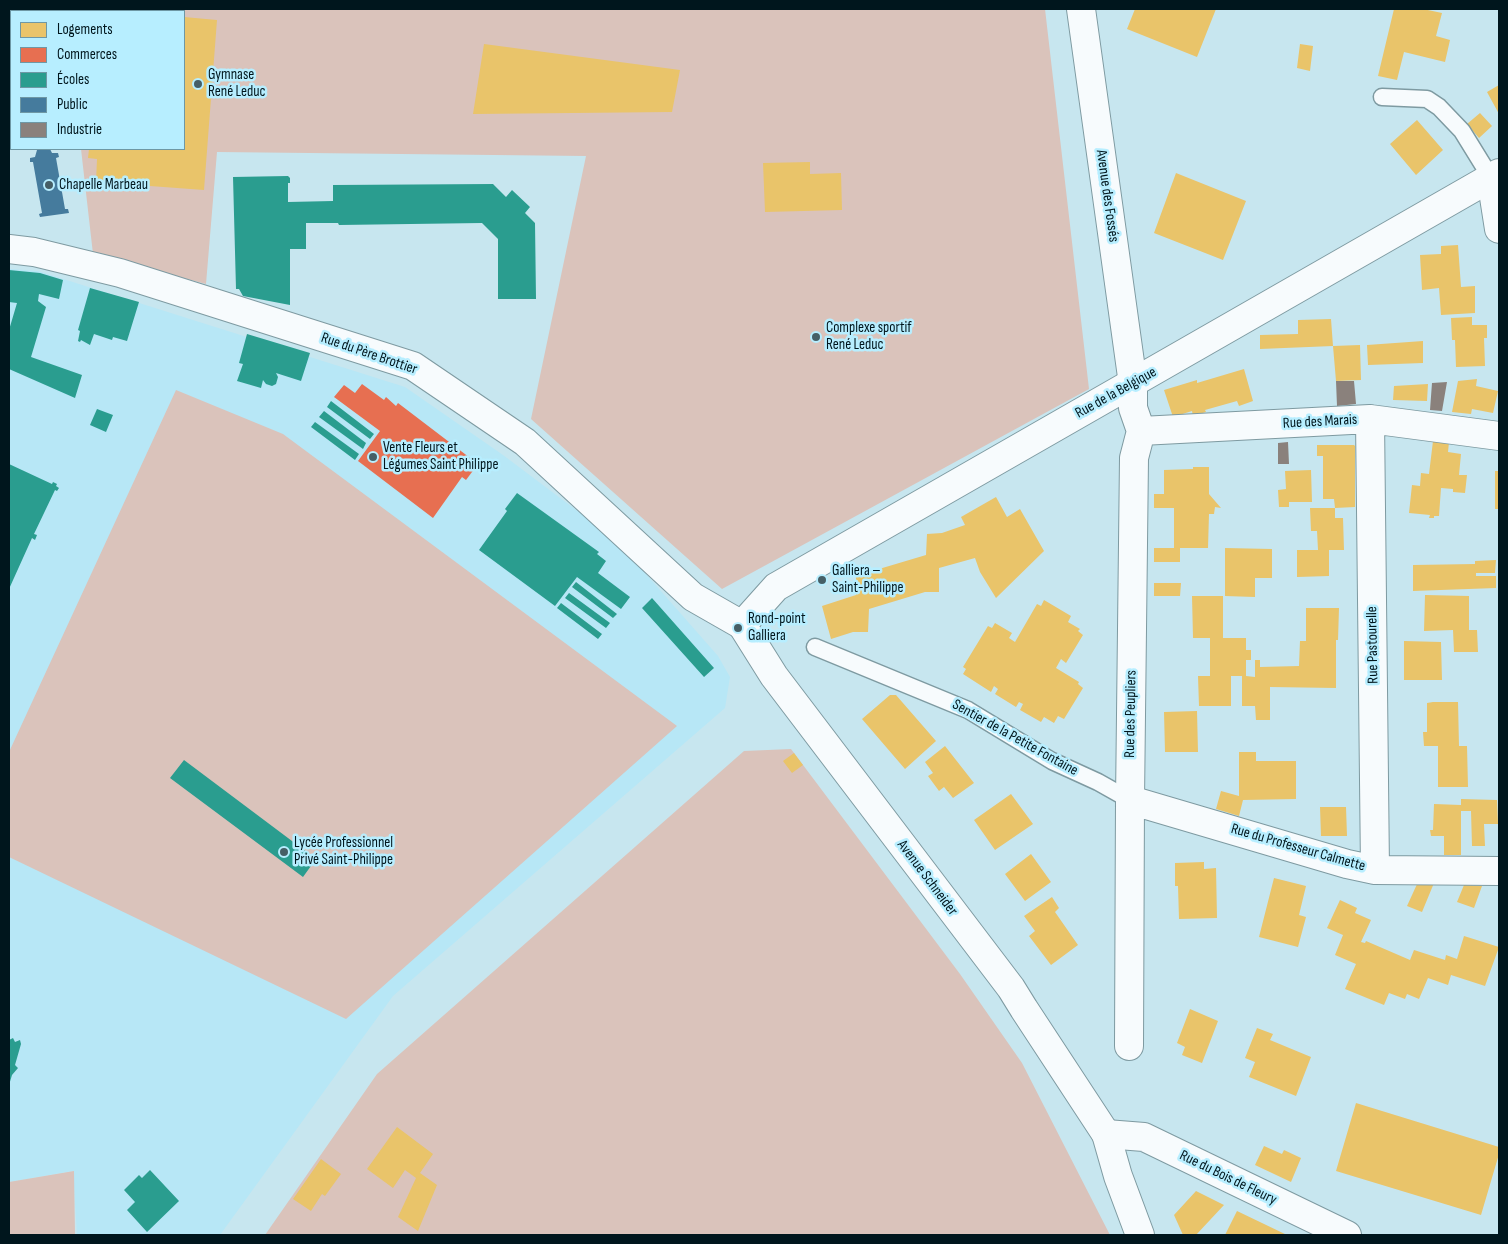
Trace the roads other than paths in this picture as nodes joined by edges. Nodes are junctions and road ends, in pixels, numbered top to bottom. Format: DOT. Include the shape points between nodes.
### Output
graph roads {
  1 [pos="1081,9"];
  2 [pos="1382,97"];
  3 [pos="1495,176"];
  4 [pos="1499,229"];
  5 [pos="9,249"];
  6 [pos="1133,384"];
  7 [pos="1370,419"];
  8 [pos="1141,431"];
  9 [pos="1499,436"];
  10 [pos="742,625"];
  11 [pos="814,646"];
  12 [pos="1130,800"];
  13 [pos="1375,870"];
  14 [pos="1499,871"];
  15 [pos="1129,1046"];
  16 [pos="1106,1134"];
  17 [pos="1140,1235"];
  18 [pos="1347,1235"];
  1 -- 6 [label="street, Avenue des Fossés"];
  2 -- 3 [label="lane" via="1427,98 1462,131"];
  3 -- 4 [label="street"];
  3 -- 6 [label="street, Rue de la Belgique"];
  5 -- 10 [label="street, Rue du Père Brottier" via="120,273 413,366 525,442 693,597"];
  6 -- 8 [label="street" via="1133,408"];
  6 -- 10 [label="street, Rue de la Belgique" via="776,587"];
  7 -- 8 [label="street, Rue des Marais"];
  7 -- 9 [label="street, Rue des Marais"];
  7 -- 13 [label="street, Rue Pastourelle"];
  8 -- 12 [label="street, Rue des Peupliers" via="1134,458"];
  10 -- 16 [label="street, Avenue Schneider" via="774,676 1011,988"];
  11 -- 12 [label="lane, Sentier de la Petite Fontaine" via="968,710 1052,761"];
  12 -- 13 [label="street, Rue du Professeur Calmette"];
  12 -- 15 [label="street, Rue des Peupliers"];
  13 -- 14 [label="street, Rue du Professeur Calmette"];
  16 -- 17 [label="street, Avenue Schneider"];
  16 -- 18 [label="street, Rue du Bois de Fleury" via="1144,1137"];
}
